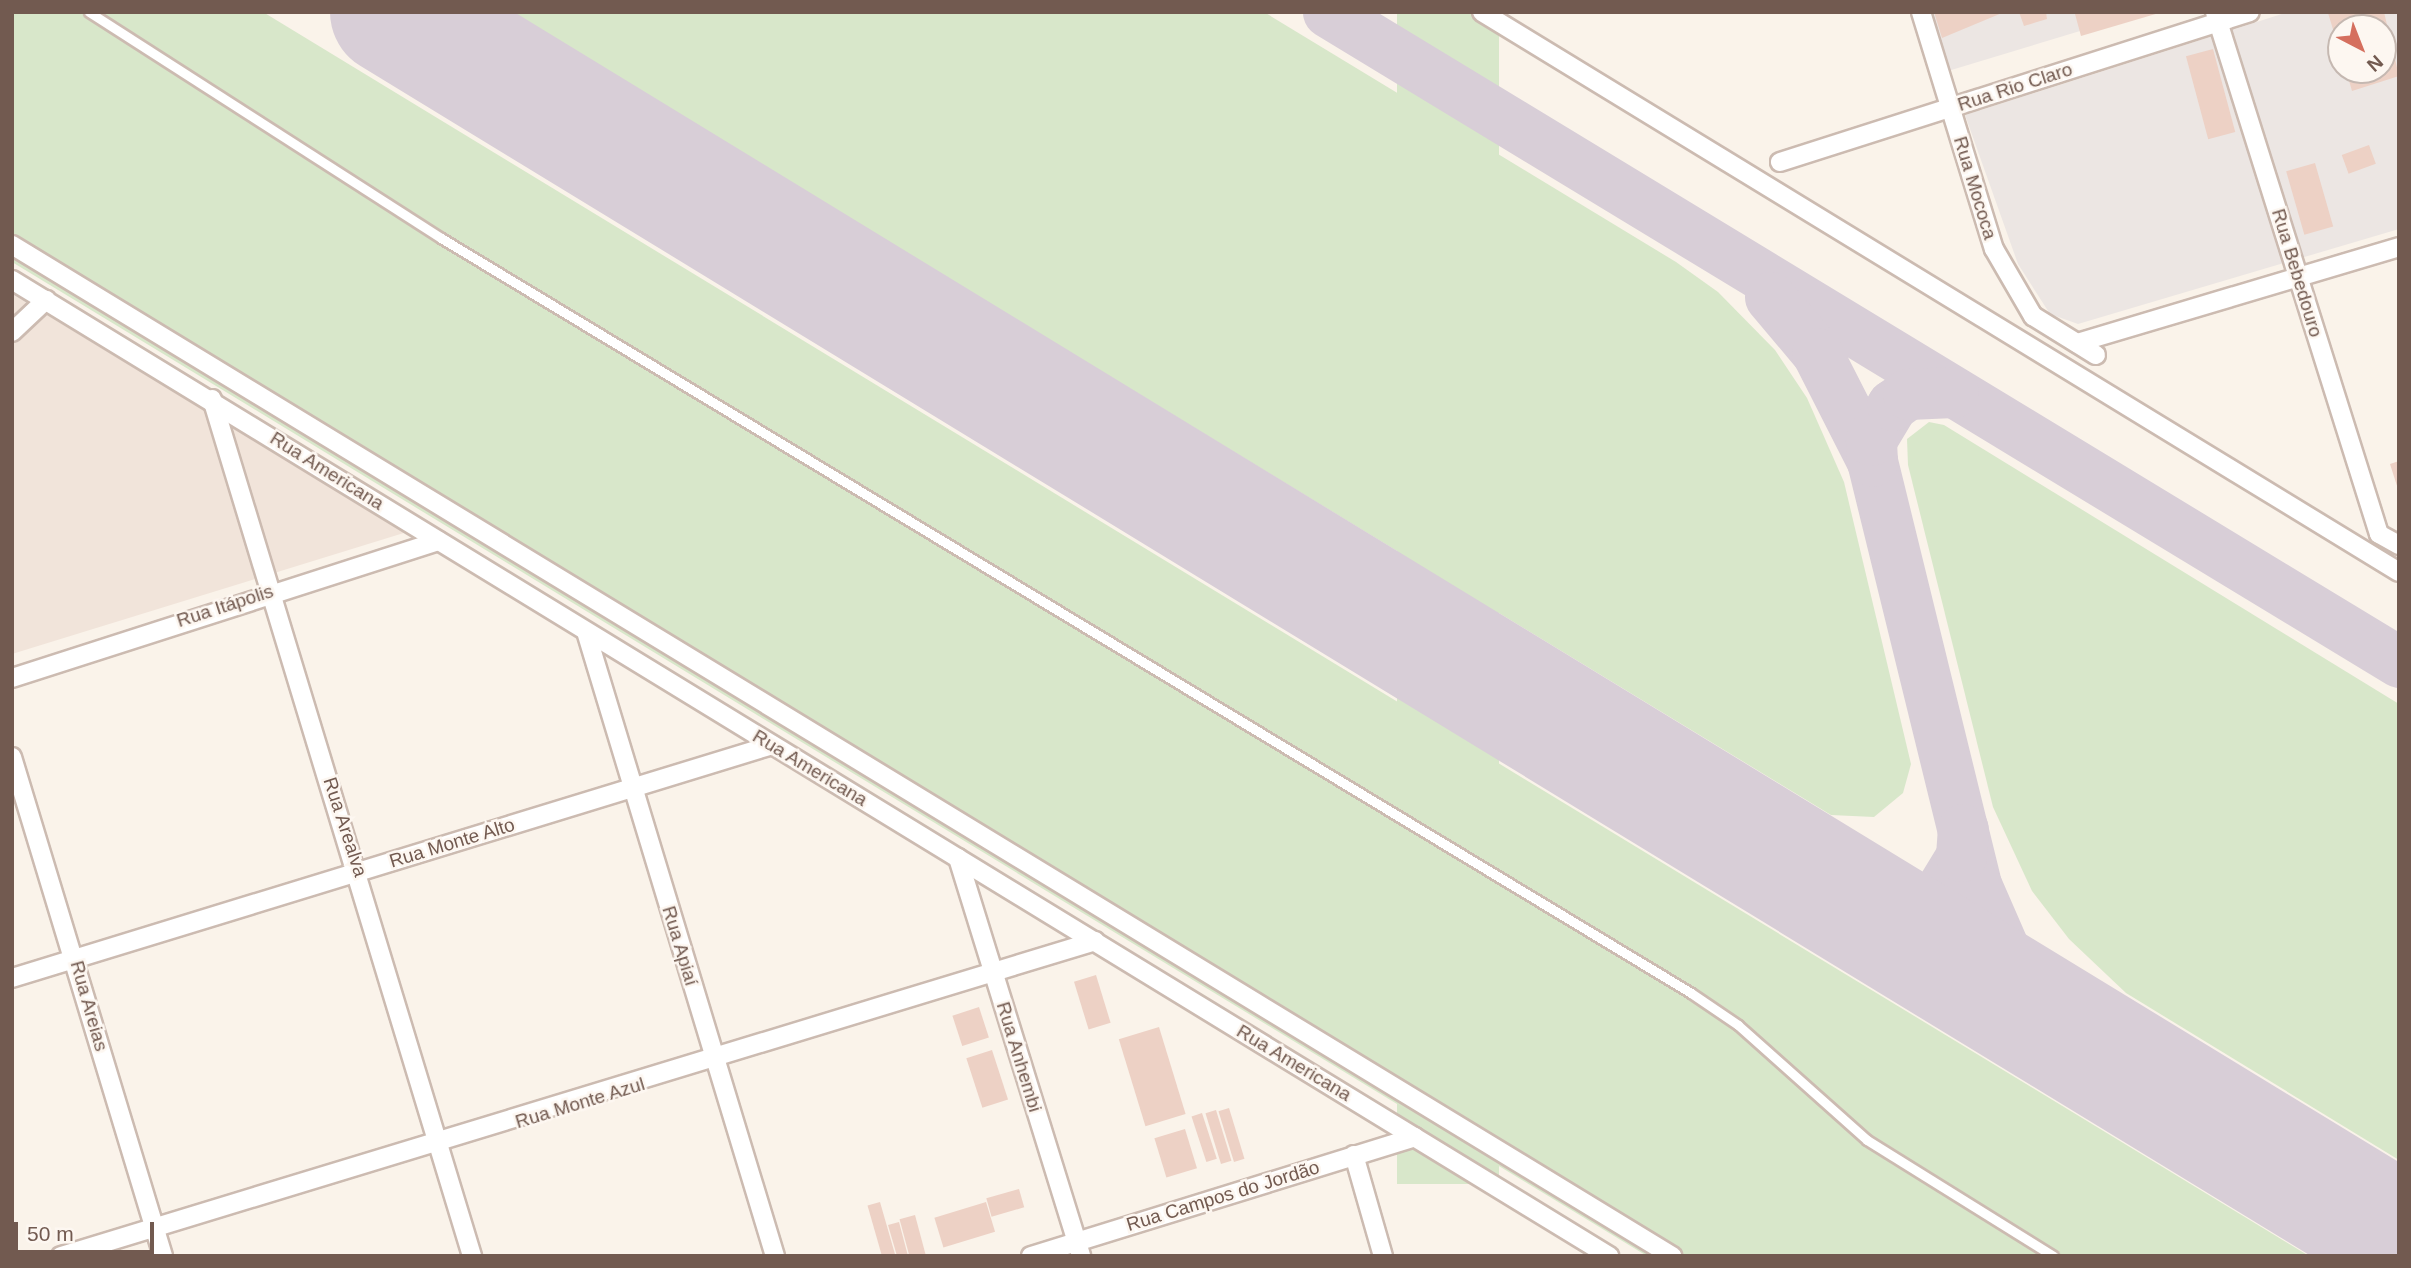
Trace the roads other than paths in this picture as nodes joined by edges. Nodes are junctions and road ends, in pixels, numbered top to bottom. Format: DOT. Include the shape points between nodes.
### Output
graph roads {
  1 [pos="89,12"];
  2 [pos="1482,12"];
  3 [pos="1921,12"];
  4 [pos="2250,12"];
  5 [pos="2217,17"];
  6 [pos="1950,108"];
  7 [pos="1780,162"];
  8 [pos="12,245"];
  9 [pos="2399,247"];
  10 [pos="2298,277"];
  11 [pos="12,280"];
  12 [pos="46,300"];
  13 [pos="12,332"];
  14 [pos="2077,343"];
  15 [pos="2096,355"];
  16 [pos="212,399"];
  17 [pos="439,541"];
  18 [pos="2399,545"];
  19 [pos="2399,572"];
  20 [pos="268,591"];
  21 [pos="587,635"];
  22 [pos="12,678"];
  23 [pos="772,745"];
  24 [pos="12,757"];
  25 [pos="631,787"];
  26 [pos="958,858"];
  27 [pos="360,872"];
  28 [pos="1095,942"];
  29 [pos="75,958"];
  30 [pos="993,973"];
  31 [pos="12,978"];
  32 [pos="716,1061"];
  33 [pos="1415,1137"];
  34 [pos="439,1146"];
  35 [pos="1354,1155"];
  36 [pos="154,1229"];
  37 [pos="1079,1248"];
  38 [pos="61,1256"];
  39 [pos="163,1256"];
  40 [pos="472,1256"];
  41 [pos="775,1256"];
  42 [pos="1031,1256"];
  43 [pos="1383,1256"];
  44 [pos="1609,1256"];
  45 [pos="1672,1256"];
  46 [pos="2053,1256"];
  1 -- 46 [label="lane" via="441,237 1691,993 1738,1026 1867,1140"];
  2 -- 19 [label="street"];
  3 -- 6 [label="street, Rua Mococa"];
  4 -- 5 [label="street, Rua Rio Claro"];
  5 -- 6 [label="street, Rua Rio Claro"];
  5 -- 10 [label="street, Rua Bebedouro"];
  6 -- 7 [label="street, Rua Rio Claro"];
  6 -- 14 [label="street, Rua Mococa" via="1994,249 2033,316"];
  8 -- 45 [label="street"];
  9 -- 10 [label="street"];
  10 -- 14 [label="street"];
  10 -- 18 [label="street, Rua Bebedouro" via="2379,534"];
  11 -- 12 [label="street, Rua Americana"];
  12 -- 13 [label="street"];
  12 -- 16 [label="street, Rua Americana"];
  14 -- 15 [label="street"];
  16 -- 17 [label="street, Rua Americana"];
  16 -- 20 [label="street, Rua Arealva"];
  17 -- 20 [label="street, Rua Itápolis"];
  17 -- 21 [label="street, Rua Americana"];
  20 -- 22 [label="street, Rua Itápolis"];
  20 -- 27 [label="street, Rua Arealva"];
  21 -- 23 [label="street, Rua Americana"];
  21 -- 25 [label="street, Rua Apiaí"];
  23 -- 25 [label="street, Rua Monte Alto"];
  23 -- 26 [label="street, Rua Americana"];
  24 -- 29 [label="street, Rua Areias"];
  25 -- 27 [label="street, Rua Monte Alto"];
  25 -- 32 [label="street, Rua Apiaí"];
  26 -- 28 [label="street, Rua Americana"];
  26 -- 30 [label="street, Rua Anhembi"];
  27 -- 29 [label="street, Rua Monte Alto"];
  27 -- 34 [label="street, Rua Arealva"];
  28 -- 30 [label="street, Rua Monte Azul"];
  28 -- 33 [label="street, Rua Americana"];
  29 -- 31 [label="street, Rua Monte Alto"];
  29 -- 36 [label="street, Rua Areias"];
  30 -- 32 [label="street, Rua Monte Azul"];
  30 -- 37 [label="street, Rua Anhembi"];
  32 -- 34 [label="street, Rua Monte Azul"];
  32 -- 41 [label="street, Rua Apiaí"];
  33 -- 35 [label="street, Rua Campos do Jordão"];
  33 -- 44 [label="street, Rua Americana"];
  34 -- 36 [label="street, Rua Monte Azul"];
  34 -- 40 [label="street, Rua Arealva"];
  35 -- 37 [label="street, Rua Campos do Jordão"];
  35 -- 43 [label="street"];
  36 -- 38 [label="street, Rua Monte Azul"];
  36 -- 39 [label="street, Rua Areias"];
  37 -- 42 [label="street, Rua Campos do Jordão"];
}
